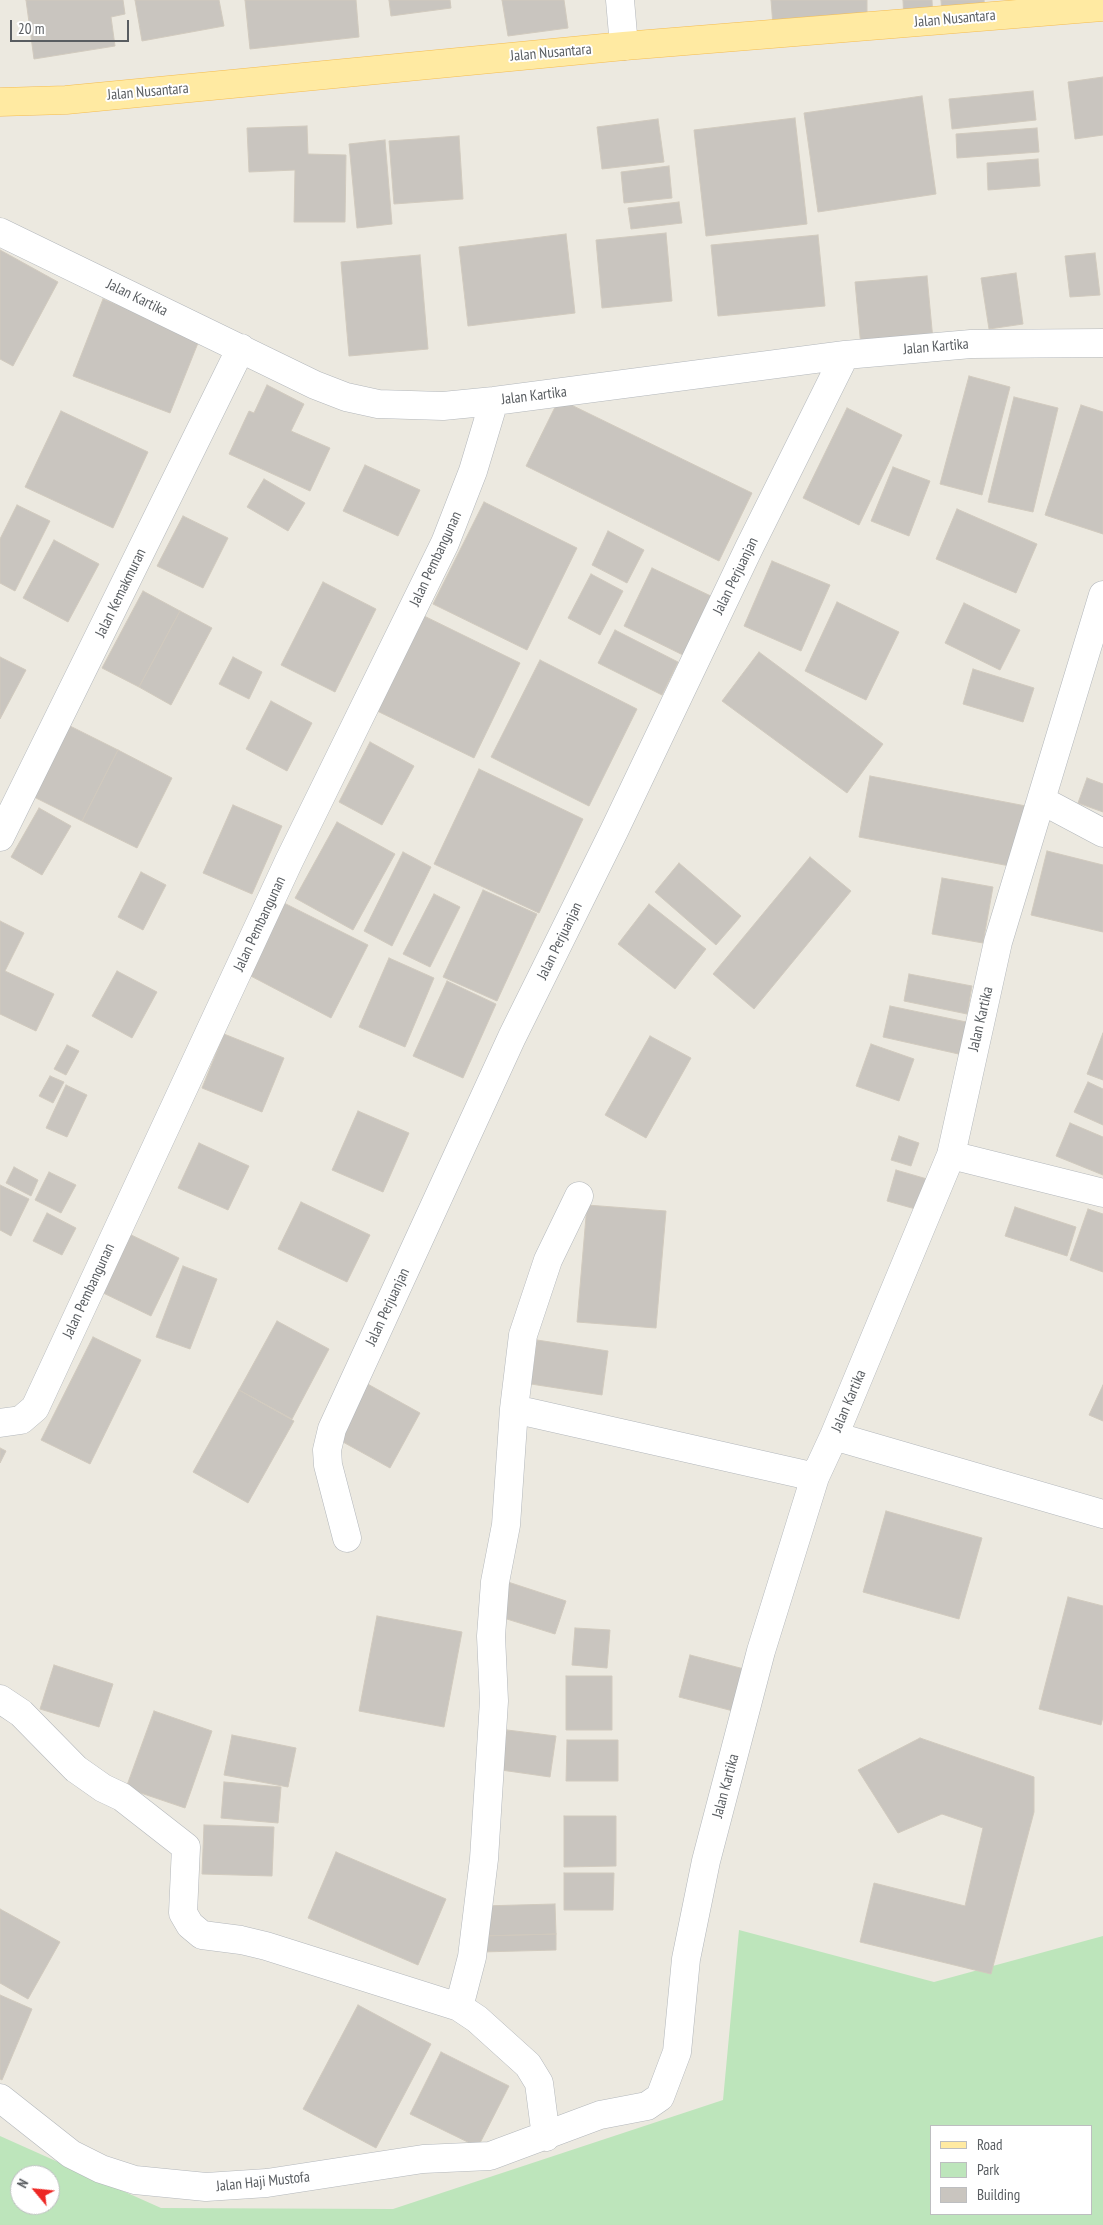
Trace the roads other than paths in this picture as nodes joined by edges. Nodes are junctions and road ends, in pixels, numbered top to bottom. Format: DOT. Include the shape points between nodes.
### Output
graph roads {
  1 [pos="620,0"];
  2 [pos="1103,7"];
  3 [pos="624,46"];
  4 [pos="0,102"];
  5 [pos="0,232"];
  6 [pos="1103,342"];
  7 [pos="242,348"];
  8 [pos="845,355"];
  9 [pos="494,401"];
  10 [pos="1103,595"];
  11 [pos="1041,800"];
  12 [pos="1103,833"];
  13 [pos="0,837"];
  14 [pos="951,1155"];
  15 [pos="1103,1193"];
  16 [pos="579,1196"];
  17 [pos="514,1410"];
  18 [pos="0,1423"];
  19 [pos="834,1436"];
  20 [pos="815,1477"];
  21 [pos="1103,1514"];
  22 [pos="347,1538"];
  23 [pos="0,1699"];
  24 [pos="459,2007"];
  25 [pos="0,2098"];
  26 [pos="546,2137"];
  1 -- 3 [label="street"];
  2 -- 3 [label="main road, Jalan Nusantara"];
  3 -- 4 [label="main road, Jalan Nusantara" via="66,100"];
  5 -- 7 [label="street, Jalan Kartika"];
  6 -- 8 [label="street, Jalan Kartika" via="971,344"];
  7 -- 9 [label="street, Jalan Kartika" via="314,385 378,404 443,406"];
  7 -- 13 [label="street, Jalan Kemakmuran"];
  8 -- 9 [label="street, Jalan Kartika"];
  8 -- 22 [label="street, Jalan Perjuanjan" via="512,1037 332,1429 327,1450 328,1465"];
  9 -- 18 [label="street, Jalan Pembangunan" via="474,471 445,543 289,861 35,1408 21,1420"];
  10 -- 11 [label="street, Jalan Kartika"];
  11 -- 12 [label="street"];
  11 -- 14 [label="street, Jalan Kartika" via="998,942"];
  14 -- 15 [label="street"];
  14 -- 19 [label="street, Jalan Kartika"];
  16 -- 17 [label="street" via="548,1260 523,1335"];
  17 -- 20 [label="street"];
  17 -- 24 [label="street" via="506,1525 495,1582 491,1636 494,1702 484,1859 472,1957"];
  19 -- 20 [label="street, Jalan Kartika"];
  19 -- 21 [label="street"];
  20 -- 26 [label="street, Jalan Kartika" via="761,1651 706,1862 686,1959 676,2052 660,2097 647,2106 600,2115"];
  23 -- 24 [label="street" via="21,1712 76,1769 122,1797 186,1847 183,1913 190,1925 202,1935 266,1946"];
  24 -- 26 [label="street" via="528,2065 539,2083"];
  25 -- 26 [label="street, Jalan Haji Mustofa" via="71,2154 101,2169 135,2180 206,2188 267,2183 423,2160 490,2156"];
}
